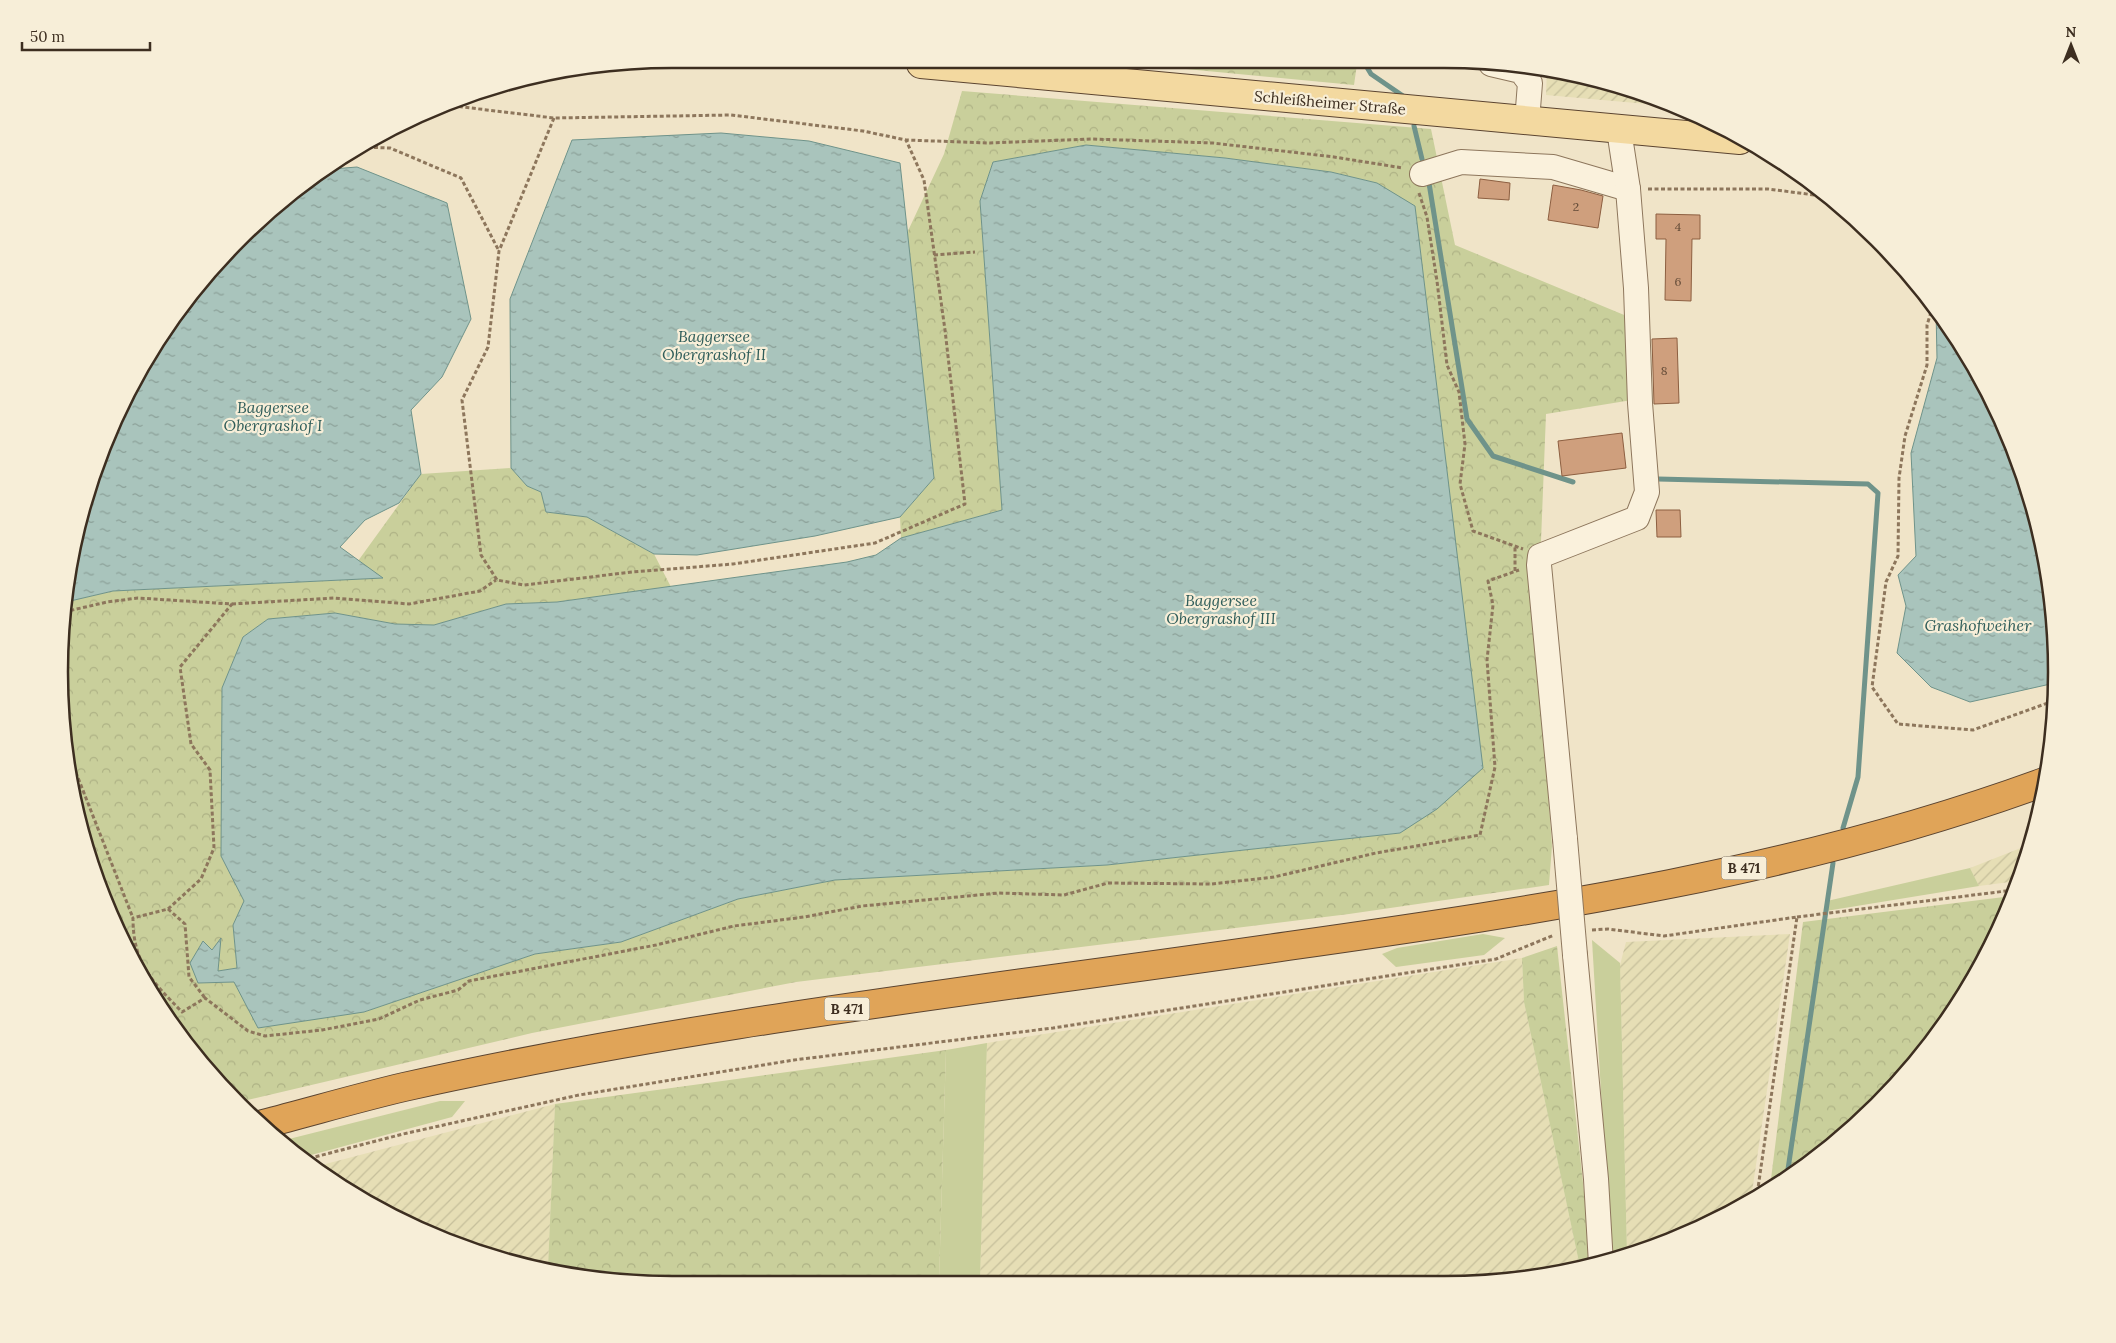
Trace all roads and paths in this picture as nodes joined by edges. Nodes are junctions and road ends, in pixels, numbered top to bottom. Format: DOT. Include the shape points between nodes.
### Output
graph roads {
  1 [pos="962,68"];
  2 [pos="1522,73"];
  3 [pos="458,107"];
  4 [pos="554,118"];
  5 [pos="1527,122"];
  6 [pos="1618,130"];
  7 [pos="1729,139"];
  8 [pos="906,140"];
  9 [pos="370,147"];
  10 [pos="1413,177"];
  11 [pos="1628,189"];
  12 [pos="1816,195"];
  13 [pos="499,251"];
  14 [pos="975,252"];
  15 [pos="934,254"];
  16 [pos="1931,313"];
  17 [pos="1515,546"];
  18 [pos="1540,560"];
  19 [pos="1515,571"];
  20 [pos="496,580"];
  21 [pos="232,604"];
  22 [pos="71,610"];
  23 [pos="2047,703"];
  24 [pos="77,775"];
  25 [pos="2038,784"];
  26 [pos="2007,891"];
  27 [pos="168,909"];
  28 [pos="1797,917"];
  29 [pos="133,918"];
  30 [pos="1588,931"];
  31 [pos="1559,934"];
  32 [pos="143,965"];
  33 [pos="154,983"];
  34 [pos="205,998"];
  35 [pos="269,1122"];
  36 [pos="313,1157"];
  37 [pos="1758,1188"];
  38 [pos="1600,1255"];
  1 -- 5 [label="main road, Schleißheimer Straße"];
  2 -- 5 [label="street" via="1530,83"];
  3 -- 4 [label="path"];
  4 -- 8 [label="path" via="731,116 864,131"];
  4 -- 13 [label="path"];
  5 -- 6 [label="main road, Schleißheimer Straße"];
  6 -- 7 [label="main road, Schleißheimer Straße"];
  6 -- 11 [label="street"];
  8 -- 10 [label="path" via="1092,139 1213,143"];
  8 -- 15 [label="path" via="924,180"];
  9 -- 13 [label="path" via="390,148 461,178"];
  10 -- 11 [label="street" via="1461,162 1553,167"];
  10 -- 17 [label="path" via="1426,217 1447,365 1459,392 1465,444 1460,484 1473,531"];
  11 -- 12 [label="path" via="1768,189"];
  11 -- 18 [label="street" via="1647,492 1637,518"];
  13 -- 20 [label="path" via="488,347 462,400 481,555"];
  14 -- 15 [label="path"];
  15 -- 20 [label="path" via="965,504 875,543 733,564 524,585"];
  16 -- 23 [label="path" via="1927,324 1927,365 1905,436 1899,478 1898,556 1886,582 1872,687 1898,724 1974,730"];
  17 -- 18 [label="path"];
  17 -- 19 [label="path"];
  18 -- 19 [label="path"];
  18 -- 38 [label="street, bridge"];
  19 -- 34 [label="path" via="1488,581 1493,605 1487,660 1495,767 1480,835 1376,853 1274,877 1212,884 1108,883 1064,895 999,893 937,898 734,926 656,945 469,981 458,990 420,1000 379,1019 322,1030 265,1036 248,1031"];
  20 -- 21 [label="path" via="480,591 409,604 334,598"];
  21 -- 22 [label="path" via="138,598"];
  21 -- 27 [label="path" via="180,667 191,744 210,770 214,848 201,879"];
  24 -- 29 [label="path"];
  25 -- 35 [label="highway, B 471" via="1882,835 1647,888 1373,934 802,1016 561,1055 401,1088"];
  26 -- 28 [label="path"];
  27 -- 29 [label="path"];
  27 -- 34 [label="path" via="185,924 188,976"];
  28 -- 30 [label="path" via="1664,936 1608,929"];
  28 -- 37 [label="path"];
  29 -- 32 [label="path" via="133,938"];
  31 -- 36 [label="path" via="1496,959 1053,1028 794,1060 579,1095"];
  33 -- 34 [label="path" via="182,1012"];
}
